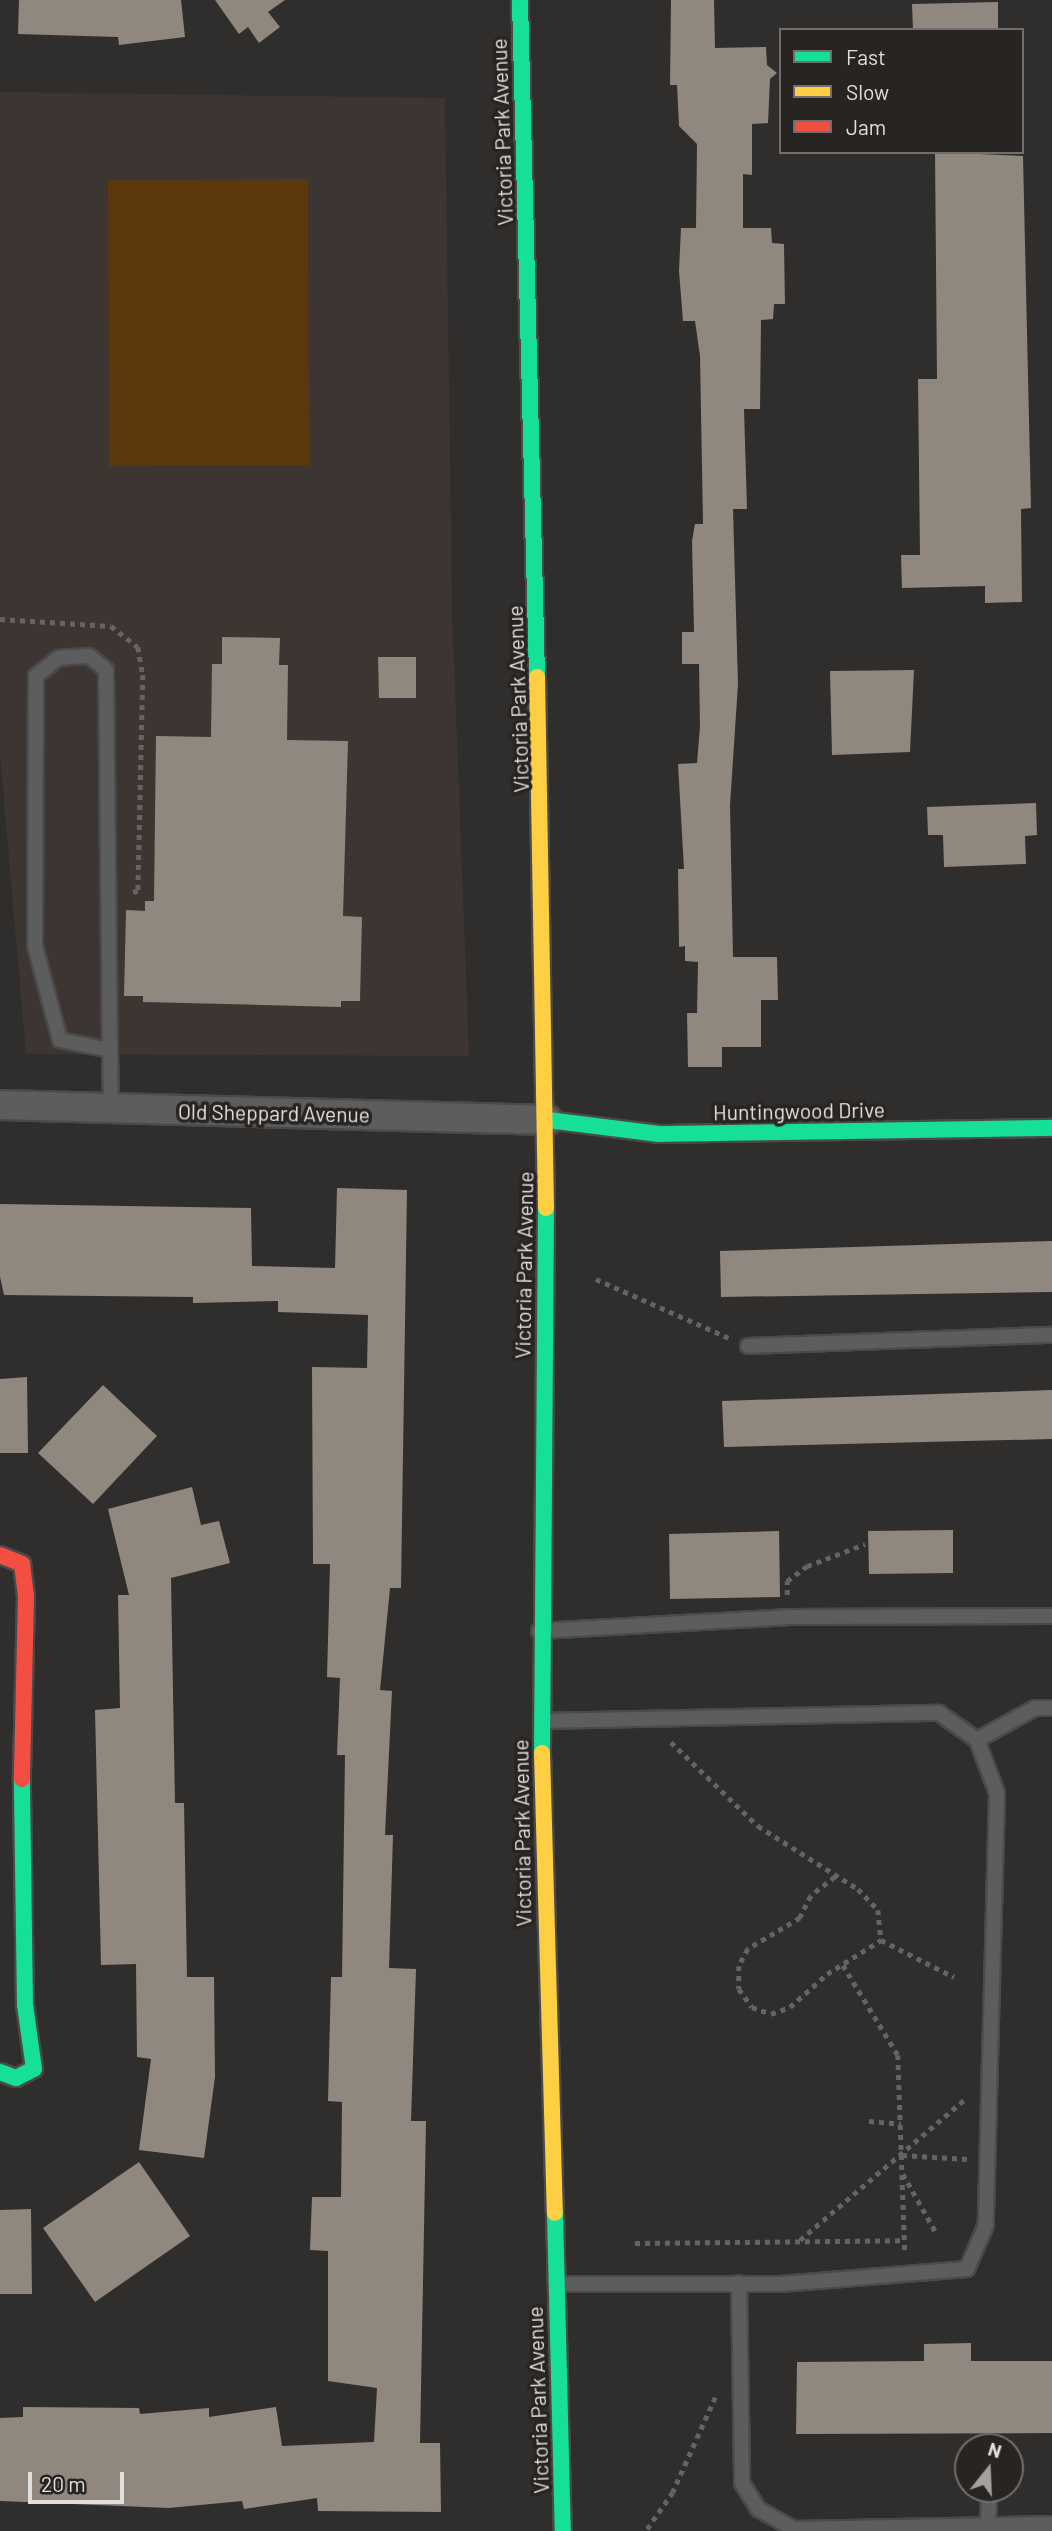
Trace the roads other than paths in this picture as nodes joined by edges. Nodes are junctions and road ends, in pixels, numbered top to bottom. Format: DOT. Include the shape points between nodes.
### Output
graph roads {
  1 [pos="520,0"];
  2 [pos="110,1050"];
  3 [pos="0,1104"];
  4 [pos="111,1110"];
  5 [pos="548,1120"];
  6 [pos="1052,1128"];
  7 [pos="1052,1335"];
  8 [pos="748,1346"];
  9 [pos="0,1555"];
  10 [pos="1052,1616"];
  11 [pos="539,1631"];
  12 [pos="1052,1708"];
  13 [pos="541,1721"];
  14 [pos="977,1740"];
  15 [pos="0,2072"];
  16 [pos="739,2283"];
  17 [pos="555,2284"];
  18 [pos="989,2503"];
  19 [pos="1052,2524"];
  20 [pos="988,2525"];
  21 [pos="563,2531"];
  1 -- 5 [label="main road, Victoria Park Avenue"];
  2 -- 2 [label="lane" via="106,670 89,656 58,659 36,676 35,946 61,1040"];
  2 -- 4 [label="lane"];
  3 -- 4 [label="street, Old Sheppard Avenue"];
  4 -- 5 [label="street, Old Sheppard Avenue"];
  5 -- 6 [label="main road, Huntingwood Drive" via="659,1134"];
  5 -- 11 [label="main road, Victoria Park Avenue"];
  7 -- 8 [label="lane"];
  9 -- 15 [label="main road" via="22,1564 26,1596 21,1655 25,2005 34,2069 16,2078"];
  10 -- 11 [label="lane" via="787,1617"];
  11 -- 13 [label="main road, Victoria Park Avenue"];
  12 -- 14 [label="lane" via="1035,1708"];
  13 -- 14 [label="lane" via="939,1713"];
  13 -- 17 [label="main road, Victoria Park Avenue"];
  14 -- 16 [label="lane" via="997,1793 986,2081 986,2225 967,2269"];
  16 -- 17 [label="lane"];
  16 -- 20 [label="lane" via="742,2483 758,2509 794,2529"];
  17 -- 21 [label="main road, Victoria Park Avenue"];
  18 -- 20 [label="lane"];
  19 -- 20 [label="lane"];
}
